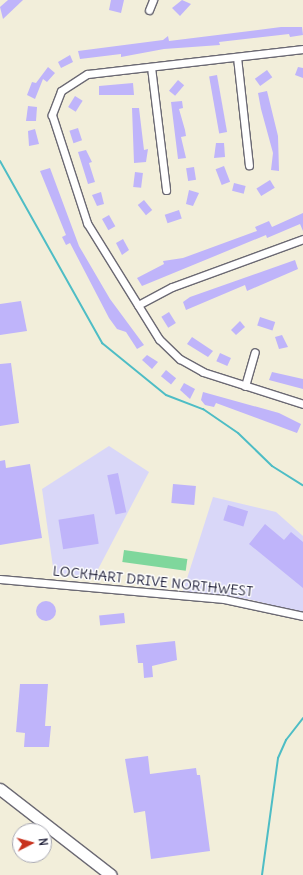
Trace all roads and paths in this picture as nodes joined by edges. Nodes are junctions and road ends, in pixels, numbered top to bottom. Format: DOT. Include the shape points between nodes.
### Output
graph roads {
  1 [pos="153,0"];
  2 [pos="149,10"];
  3 [pos="303,50"];
  4 [pos="237,58"];
  5 [pos="151,67"];
  6 [pos="249,165"];
  7 [pos="166,190"];
  8 [pos="303,240"];
  9 [pos="138,306"];
  10 [pos="255,352"];
  11 [pos="244,386"];
  12 [pos="303,404"];
  13 [pos="0,579"];
  14 [pos="303,616"];
  15 [pos="0,789"];
  16 [pos="111,875"];
  1 -- 2 [label="street"];
  3 -- 4 [label="street"];
  4 -- 5 [label="street"];
  4 -- 6 [label="street"];
  5 -- 7 [label="street"];
  5 -- 9 [label="street" via="92,73 74,79 58,95 52,115 87,223"];
  8 -- 9 [label="street" via="172,287"];
  9 -- 11 [label="street" via="159,339 180,359 203,372"];
  10 -- 11 [label="street"];
  11 -- 12 [label="street"];
  13 -- 14 [label="street, LOCKHART DRIVE NORTHWEST" via="224,599"];
  15 -- 16 [label="main road"];
}
